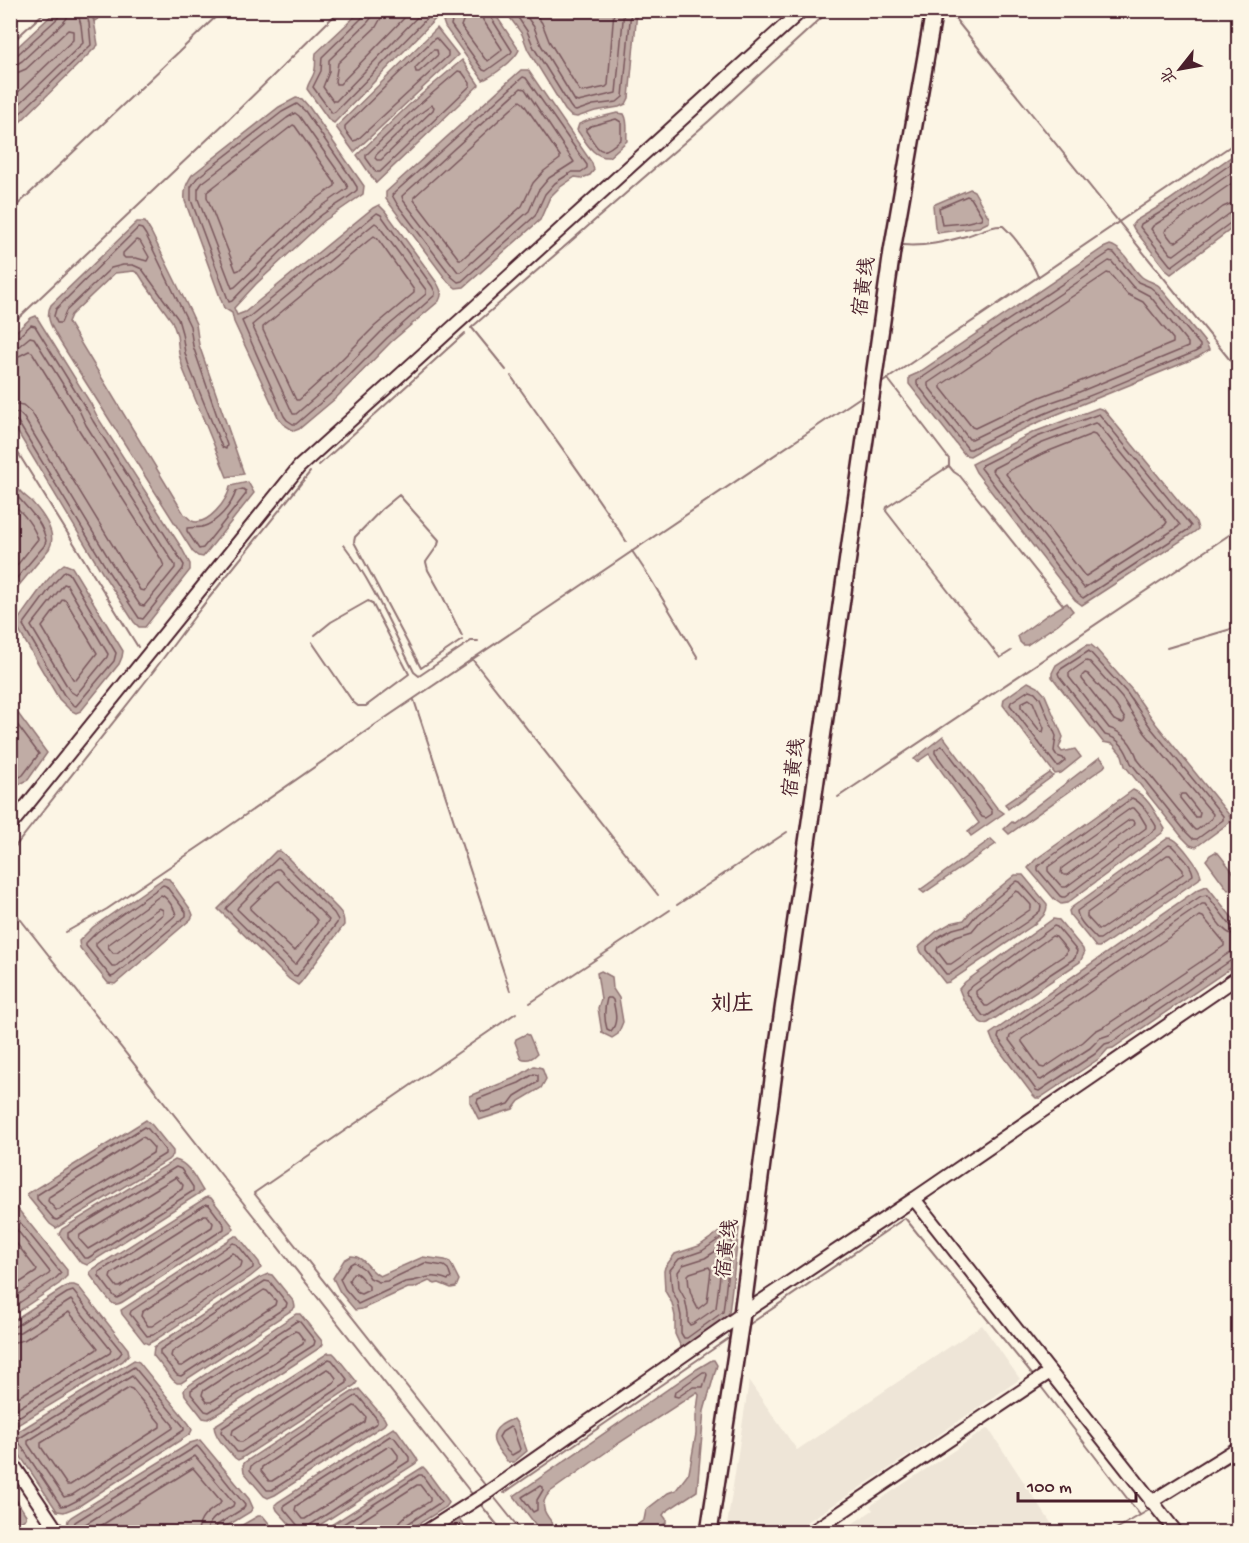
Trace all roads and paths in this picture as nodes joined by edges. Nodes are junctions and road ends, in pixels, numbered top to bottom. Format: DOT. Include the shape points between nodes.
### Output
graph roads {
  1 [pos="802,10"];
  2 [pos="934,10"];
  3 [pos="10,826"];
  4 [pos="1239,977"];
  5 [pos="914,1199"];
  6 [pos="742,1314"];
  7 [pos="1041,1378"];
  8 [pos="1239,1448"];
  9 [pos="10,1460"];
  10 [pos="1151,1502"];
  11 [pos="58,1533"];
  12 [pos="425,1533"];
  13 [pos="709,1533"];
  14 [pos="812,1533"];
  15 [pos="1176,1533"];
  1 -- 3 [label="street" via="299,467"];
  2 -- 6 [label="main road, 宿黄线" via="889,271"];
  4 -- 5 [label="street"];
  5 -- 6 [label="street"];
  5 -- 7 [label="street"];
  6 -- 12 [label="street"];
  6 -- 13 [label="main road, 宿黄线"];
  7 -- 10 [label="street"];
  7 -- 14 [label="street"];
  8 -- 10 [label="street"];
  9 -- 11 [label="street"];
  10 -- 15 [label="street"];
}
